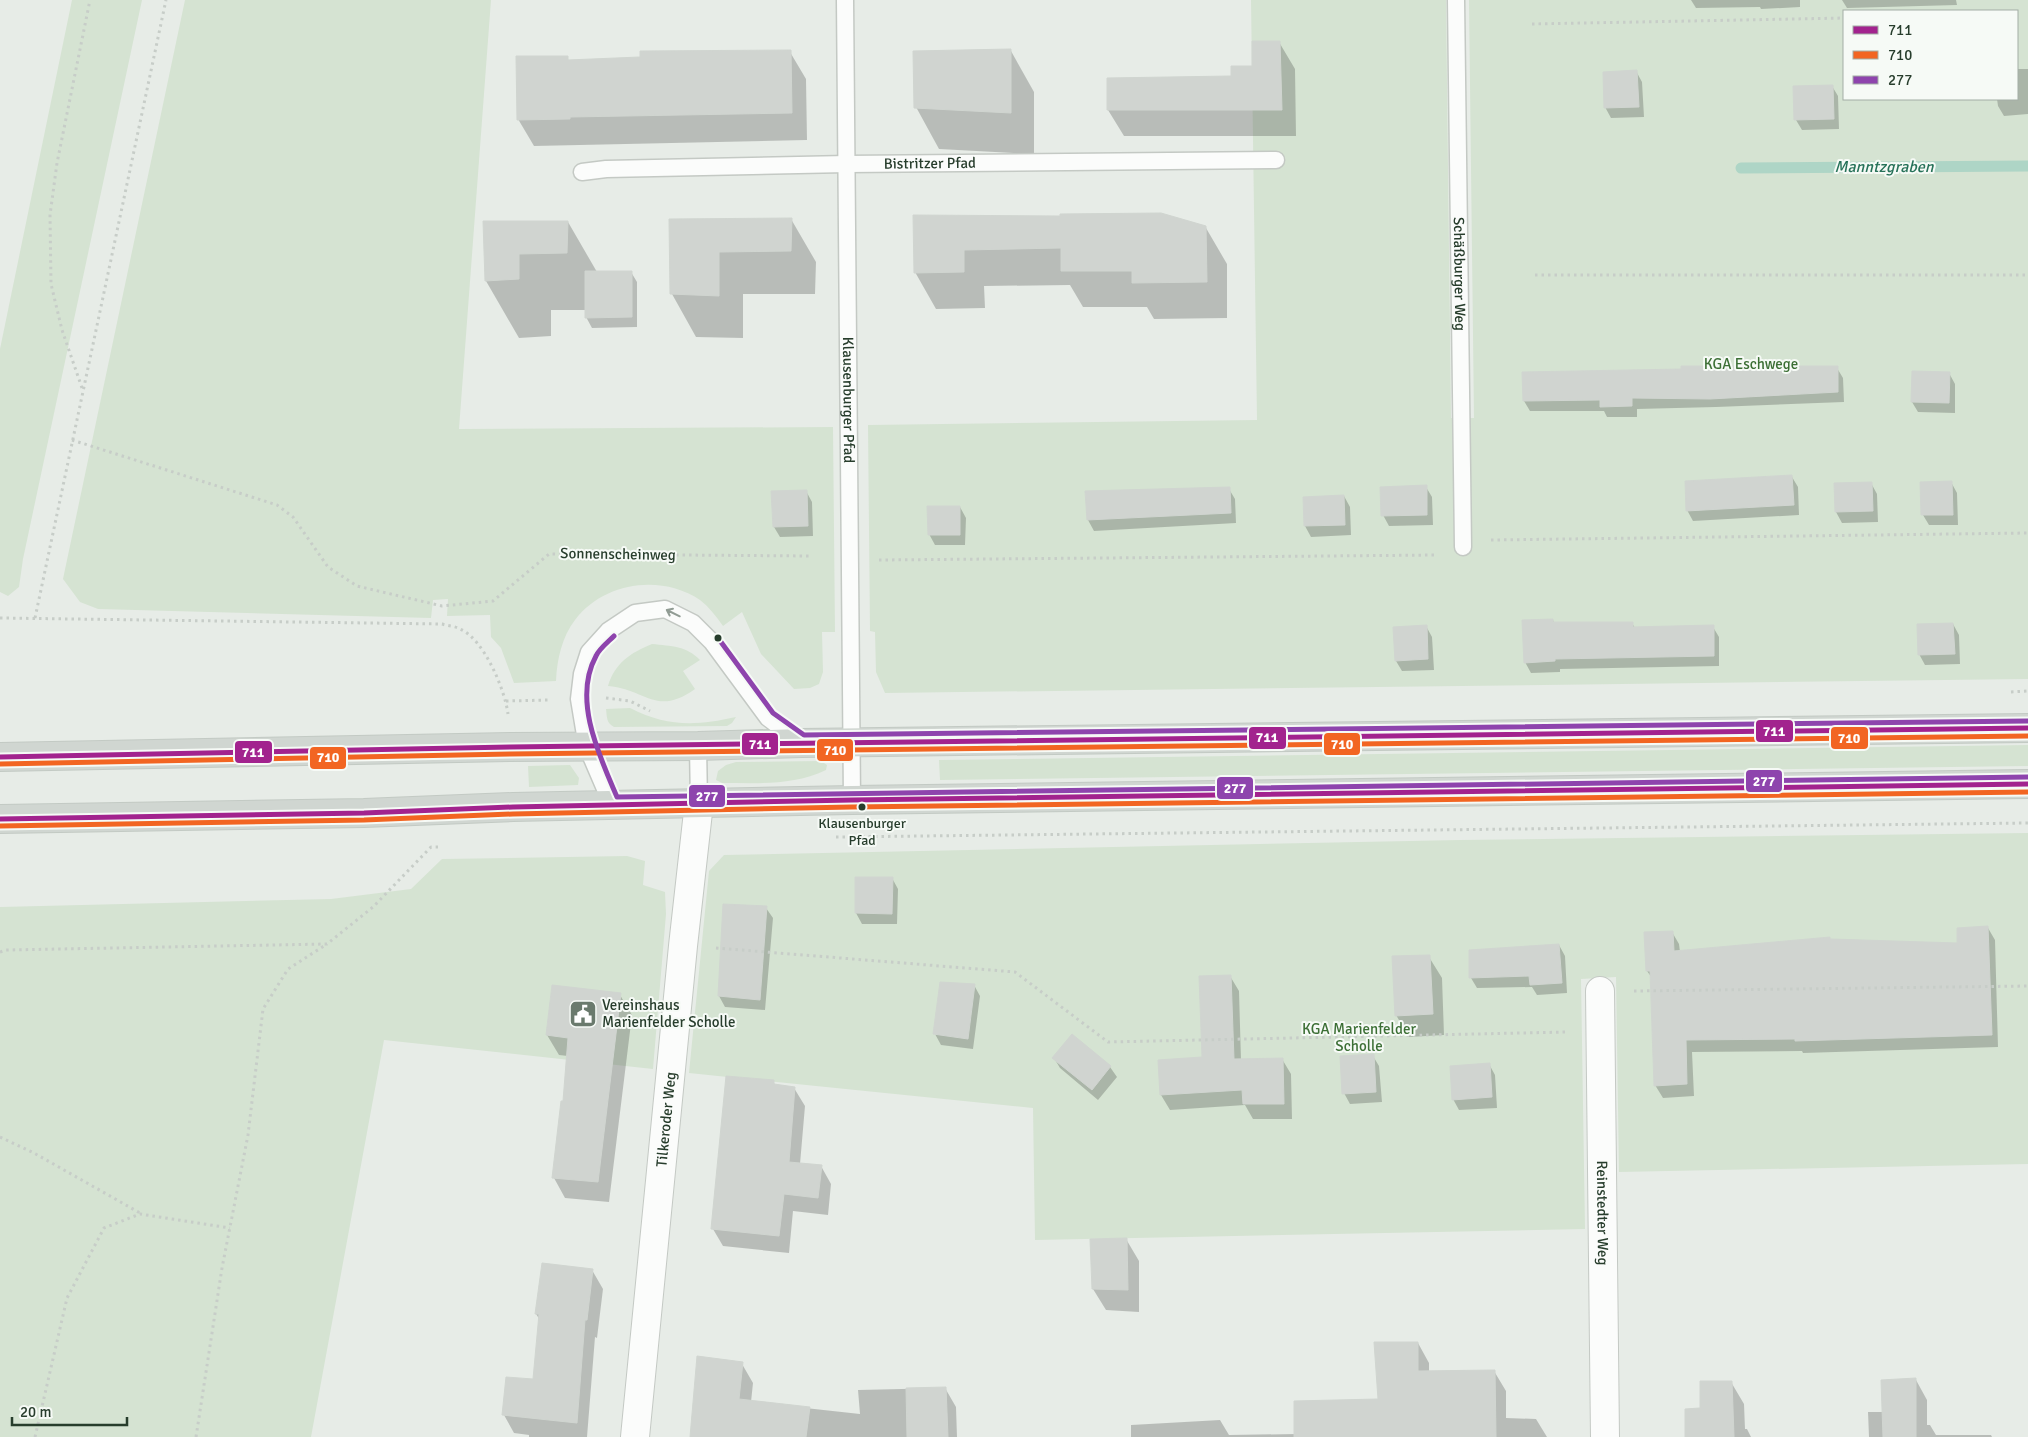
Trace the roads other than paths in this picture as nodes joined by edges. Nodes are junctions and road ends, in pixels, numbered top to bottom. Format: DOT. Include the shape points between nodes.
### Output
graph roads {
  1 [pos="845,0"];
  2 [pos="1456,0"];
  3 [pos="1276,160"];
  4 [pos="846,164"];
  5 [pos="582,172"];
  6 [pos="1463,547"];
  7 [pos="2028,728"];
  8 [pos="802,743"];
  9 [pos="852,743"];
  10 [pos="698,746"];
  11 [pos="588,747"];
  12 [pos="0,757"];
  13 [pos="2028,784"];
  14 [pos="852,800"];
  15 [pos="699,803"];
  16 [pos="612,804"];
  17 [pos="0,818"];
  18 [pos="1600,991"];
  19 [pos="636,1437"];
  20 [pos="1605,1437"];
  1 -- 4 [label="lane, Klausenburger Pfad"];
  2 -- 6 [label="lane, Schäßburger Weg"];
  3 -- 4 [label="lane, Bistritzer Pfad"];
  4 -- 5 [label="lane, Bistritzer Pfad"];
  4 -- 9 [label="lane, Klausenburger Pfad"];
  7 -- 9 [label="main road"];
  8 -- 9 [label="main road"];
  8 -- 10 [label="main road"];
  8 -- 11 [label="lane, one-way" via="768,718 712,642 693,623 665,610 636,613 608,631 588,652 579,699"];
  9 -- 14 [label="lane, Klausenburger Pfad"];
  10 -- 11 [label="main road"];
  10 -- 15 [label="lane"];
  11 -- 12 [label="main road"];
  11 -- 16 [label="lane"];
  13 -- 14 [label="main road"];
  14 -- 15 [label="main road"];
  15 -- 16 [label="main road"];
  15 -- 19 [label="street, Tilkeroder Weg"];
  16 -- 17 [label="main road"];
  18 -- 20 [label="street, Reinstedter Weg"];
}
